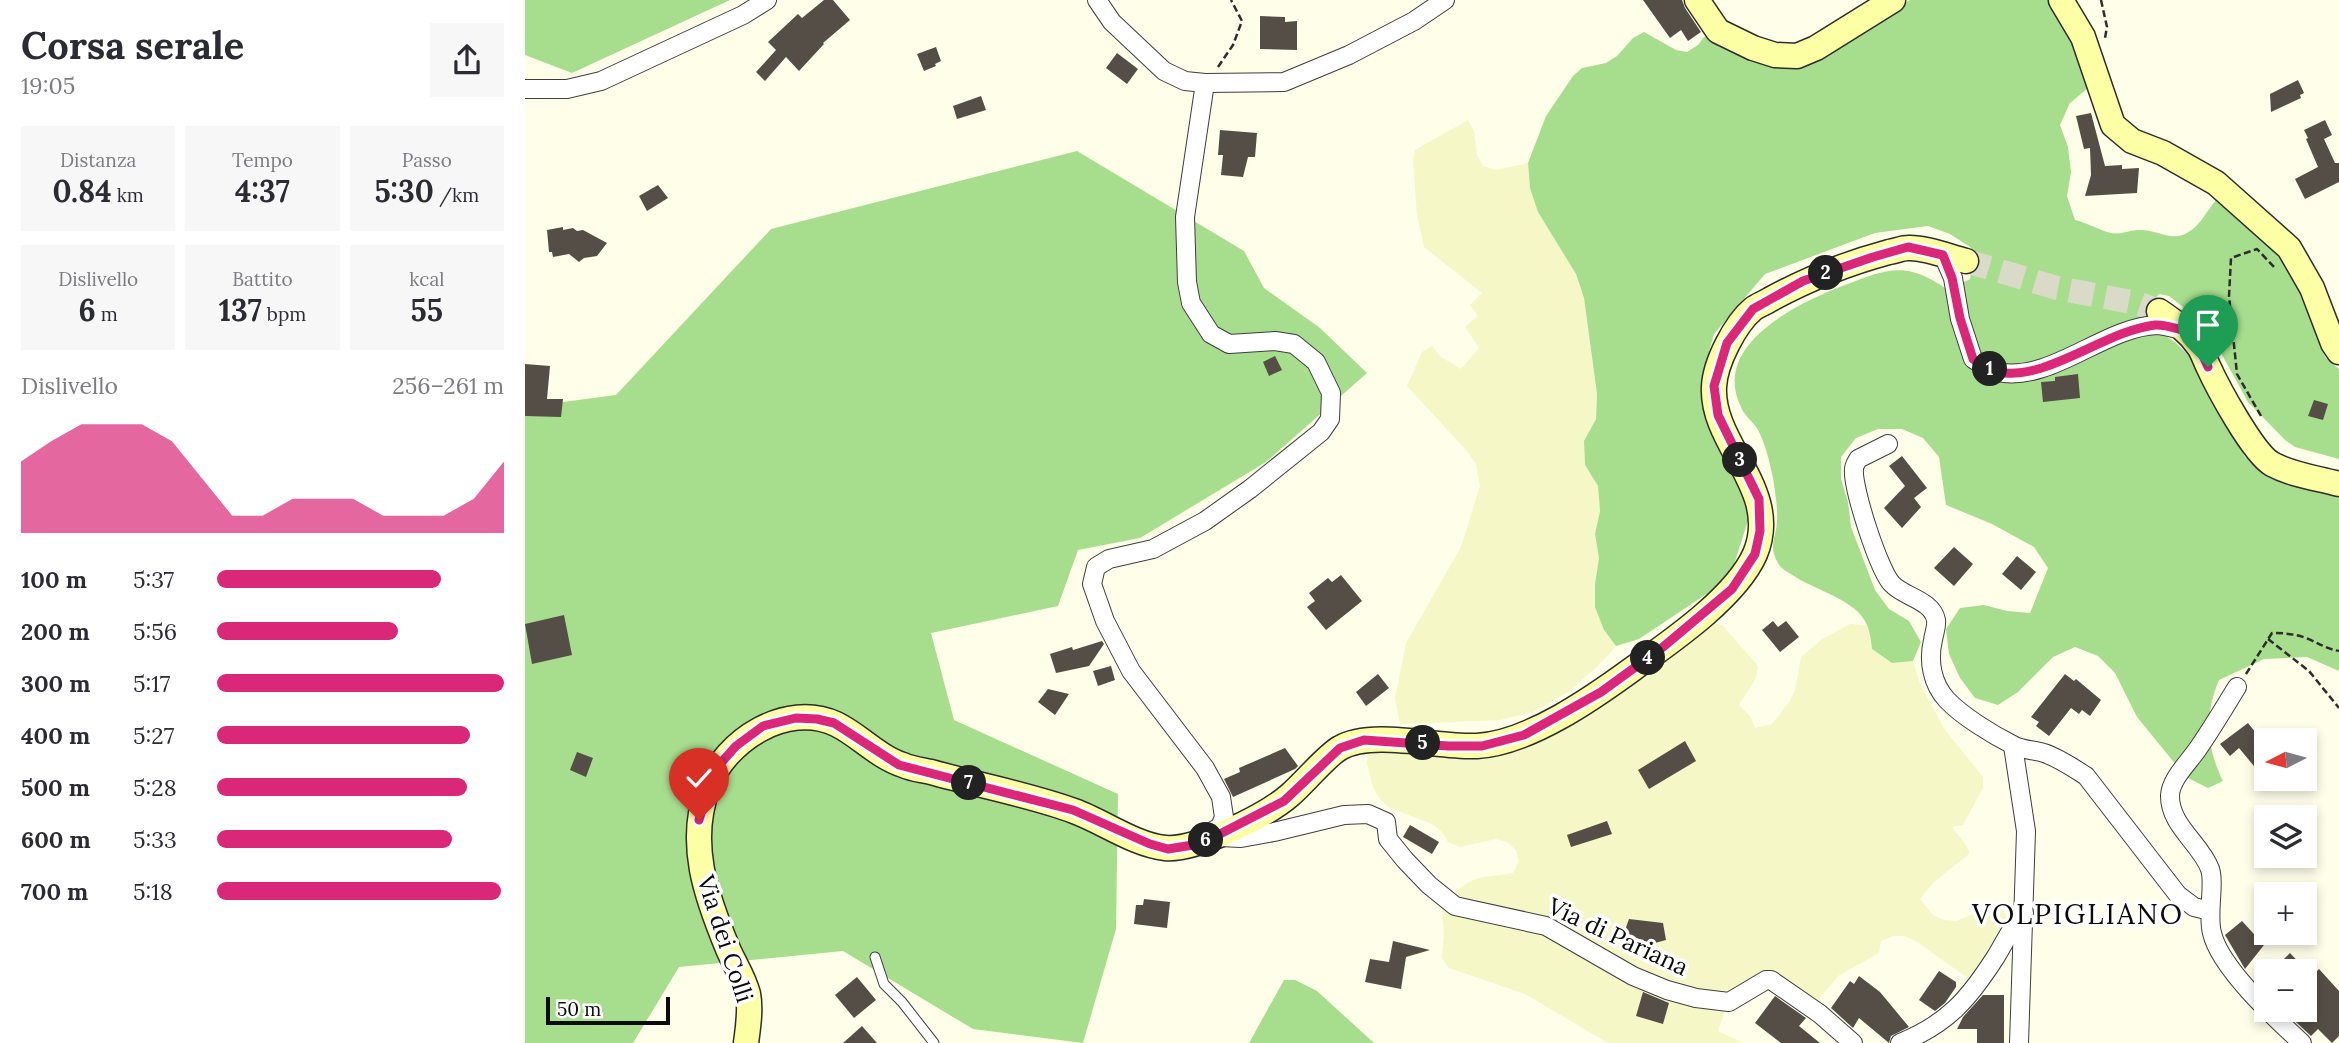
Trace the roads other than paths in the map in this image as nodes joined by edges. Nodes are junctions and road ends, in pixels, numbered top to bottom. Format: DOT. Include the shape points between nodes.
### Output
graph roads {
  1 [pos="767,0"];
  2 [pos="1097,0"];
  3 [pos="1445,0"];
  4 [pos="1697,0"];
  5 [pos="1893,0"];
  6 [pos="2061,0"];
  7 [pos="1205,83"];
  8 [pos="525,89"];
  9 [pos="1954,258"];
  10 [pos="2159,311"];
  11 [pos="2187,331"];
  12 [pos="2339,352"];
  13 [pos="1888,443"];
  14 [pos="2339,484"];
  15 [pos="2237,687"];
  16 [pos="2013,746"];
  17 [pos="1125,834"];
  18 [pos="1216,836"];
  19 [pos="2210,911"];
  20 [pos="2024,913"];
  21 [pos="875,957"];
  22 [pos="745,1043"];
  23 [pos="934,1043"];
  24 [pos="1853,1043"];
  25 [pos="1900,1043"];
  26 [pos="2019,1043"];
  27 [pos="2302,1043"];
  1 -- 8 [label="street" via="601,81 567,89"];
  2 -- 7 [label="street" via="1112,22 1164,71 1185,81"];
  3 -- 7 [label="street" via="1349,55 1284,82"];
  4 -- 5 [label="street" via="1718,31 1753,48 1797,56"];
  6 -- 12 [label="street" via="2083,37 2113,125 2132,141 2216,183 2289,248"];
  7 -- 17 [label="street" via="1185,218 1191,303 1211,334 1229,344 1294,344 1315,362 1331,393 1330,419 1321,432 1205,521 1153,549 1109,559 1096,567 1092,583 1105,621 1131,671 1205,768 1221,797 1224,817 1220,827 1204,835 1167,840"];
  9 -- 11 [label="street, Via dei Colli" via="1952,278 1973,359 1996,372 2024,372 2107,339 2158,325"];
  9 -- 18 [label="street, Via dei Colli" via="1908,247 1803,281 1753,309 1727,343 1714,386 1718,415 1759,499 1760,531 1755,554 1732,589 1663,647 1601,692 1524,735 1482,746 1364,740 1340,748 1284,801"];
  10 -- 11 [label="street"];
  11 -- 14 [label="street" via="2260,454 2286,469"];
  13 -- 16 [label="street" via="1858,459 1854,469 1874,550 1894,587 1922,602 1936,618 1931,663 1938,688 1957,709"];
  15 -- 19 [label="street" via="2170,795 2175,816 2211,870"];
  16 -- 19 [label="street" via="2045,754 2086,776 2179,895 2194,907"];
  16 -- 20 [label="street" via="2027,831"];
  17 -- 18 [label="street, Via dei Colli" via="1168,849"];
  17 -- 22 [label="street, Via dei Colli" via="1073,810 899,765 834,723 796,718 763,726 720,764 699,820 699,857 708,898 748,995"];
  18 -- 24 [label="street, Via di Pariana" via="1241,838 1344,815 1371,814 1386,822 1388,839 1405,860 1455,905 1546,926 1633,975 1696,998 1729,1002 1766,980 1772,981"];
  19 -- 27 [label="street" via="2219,950 2259,1004"];
  20 -- 25 [label="street" via="1968,998 1932,1028"];
  20 -- 26 [label="street"];
  21 -- 23 [label="lane" via="884,984"];
}
